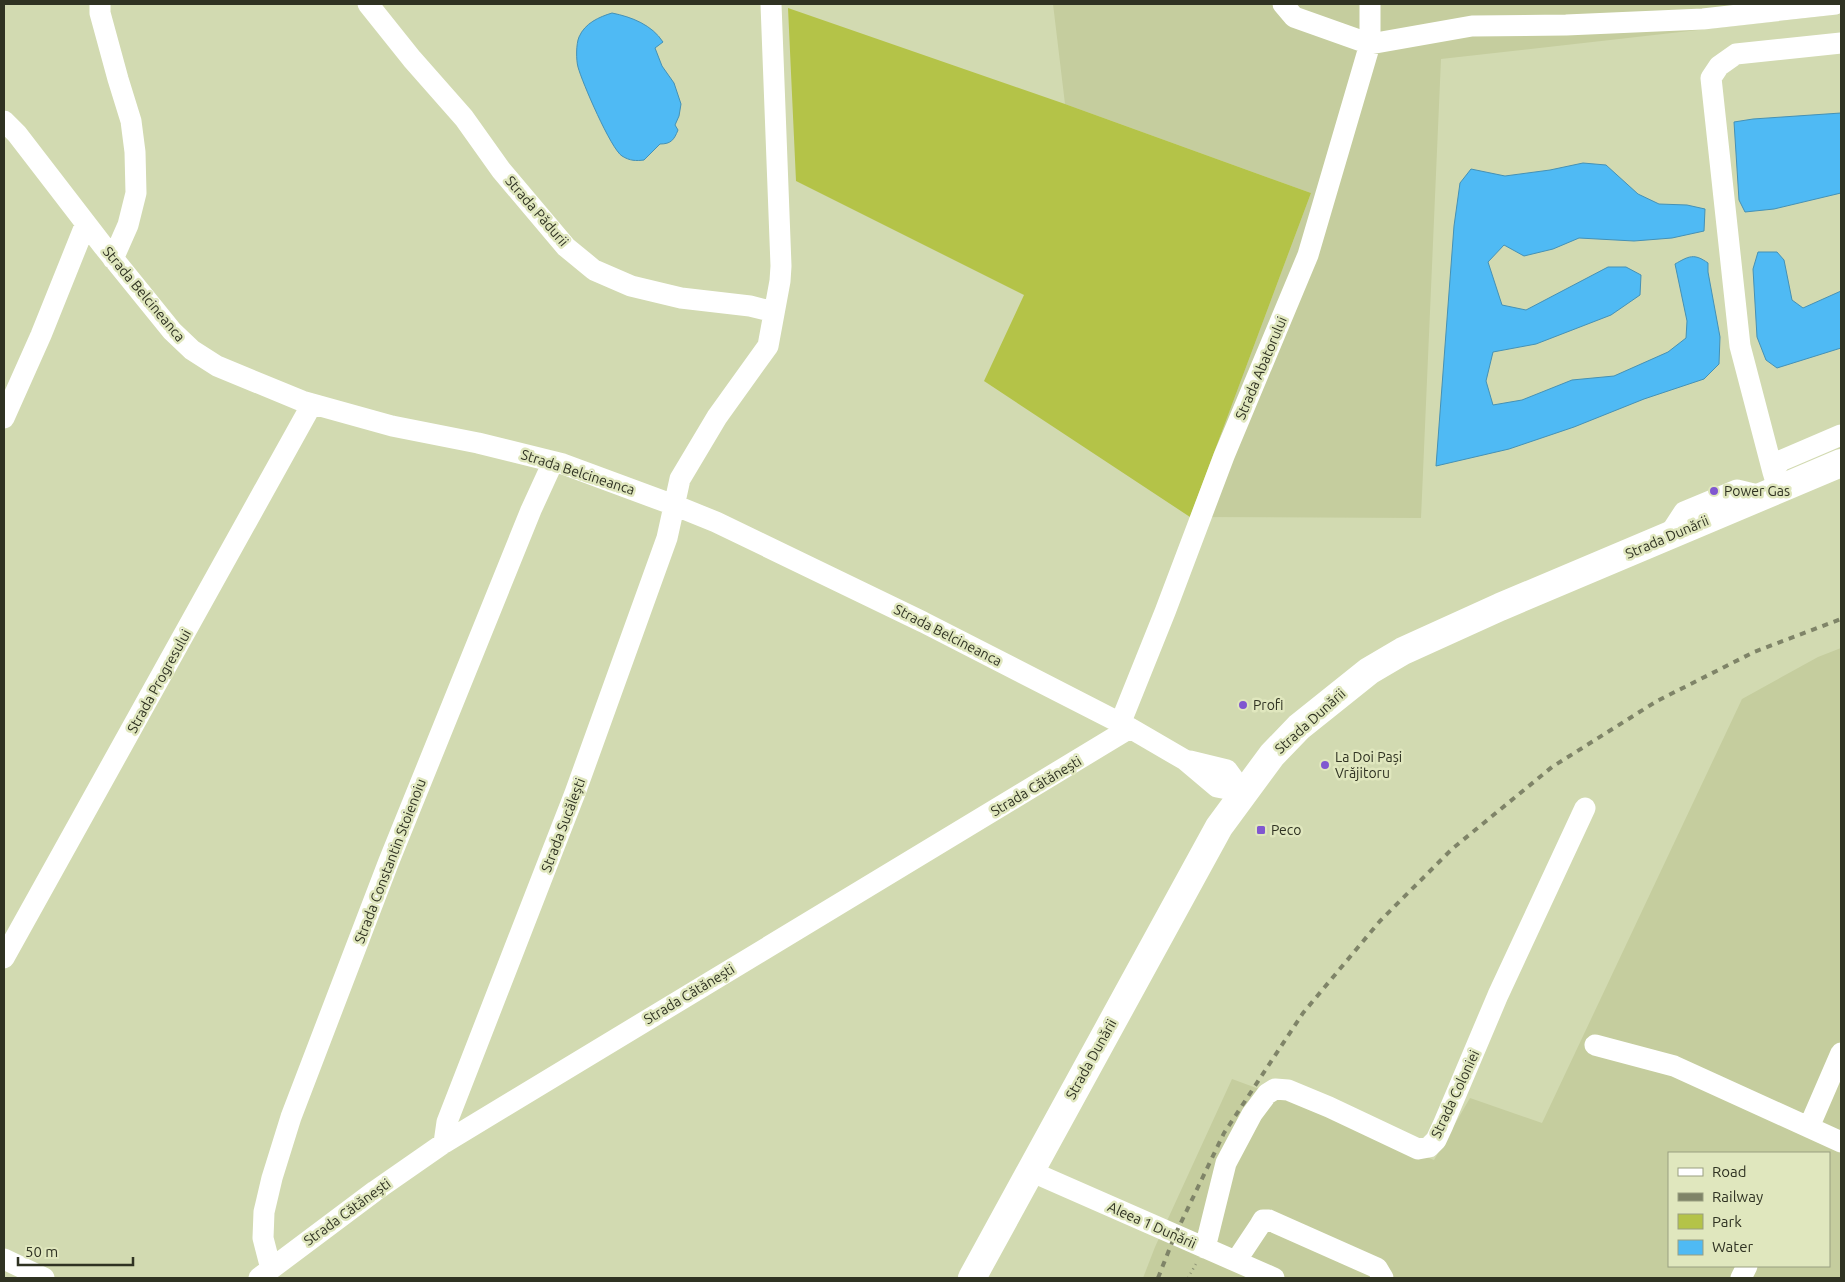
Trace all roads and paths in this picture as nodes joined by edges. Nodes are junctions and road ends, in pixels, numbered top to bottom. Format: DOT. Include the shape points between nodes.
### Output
graph roads {
  1 [pos="100,4"];
  2 [pos="368,4"];
  3 [pos="771,4"];
  4 [pos="1283,4"];
  5 [pos="1370,4"];
  6 [pos="1836,4"];
  7 [pos="1841,43"];
  8 [pos="1370,44"];
  9 [pos="4,121"];
  10 [pos="86,223"];
  11 [pos="113,259"];
  12 [pos="774,312"];
  13 [pos="312,404"];
  14 [pos="4,418"];
  15 [pos="1841,435"];
  16 [pos="553,462"];
  17 [pos="1841,463"];
  18 [pos="1771,486"];
  19 [pos="674,505"];
  20 [pos="1125,726"];
  21 [pos="1243,792"];
  22 [pos="1585,808"];
  23 [pos="4,958"];
  24 [pos="1595,1045"];
  25 [pos="1841,1052"];
  26 [pos="1809,1127"];
  27 [pos="1841,1142"];
  28 [pos="444,1143"];
  29 [pos="1030,1171"];
  30 [pos="1205,1248"];
  31 [pos="4,1259"];
  32 [pos="1236,1262"];
  33 [pos="265,1274"];
  34 [pos="44,1278"];
  35 [pos="972,1278"];
  36 [pos="1274,1278"];
  37 [pos="1383,1278"];
  1 -- 11 [label="street" via="131,121 135,152 136,193 128,225"];
  2 -- 12 [label="street, Strada Pădurii" via="464,118 538,215 566,247 594,270 631,286 681,298"];
  3 -- 12 [label="street, Strada Sucălești" via="781,266"];
  4 -- 8 [label="street" via="1294,17"];
  5 -- 8 [label="street, Strada Abatorului"];
  6 -- 8 [label="street" via="1703,19 1472,26"];
  7 -- 18 [label="street" via="1736,54 1711,78 1740,346"];
  8 -- 20 [label="street, Strada Abatorului" via="1308,255 1224,456"];
  9 -- 10 [label="street, Strada Belcineanca"];
  10 -- 11 [label="street, Strada Belcineanca"];
  10 -- 14 [label="street"];
  11 -- 13 [label="street, Strada Belcineanca" via="172,331 192,350 217,366"];
  12 -- 19 [label="street, Strada Sucălești" via="768,346 687,465"];
  13 -- 16 [label="street, Strada Belcineanca" via="392,426"];
  13 -- 23 [label="street, Strada Progresului"];
  15 -- 18 [label="street" via="1780,461"];
  16 -- 19 [label="street, Strada Belcineanca"];
  16 -- 33 [label="street, Strada Constantin Stoienoiu" via="389,860 291,1117 264,1212"];
  17 -- 18 [label="highway, Strada Dunării"];
  18 -- 21 [label="highway, Strada Dunării" via="1669,536 1403,651 1369,671 1299,727"];
  19 -- 20 [label="street, Strada Belcineanca" via="923,622"];
  19 -- 28 [label="street, Strada Sucălești" via="667,538 576,793 447,1122"];
  20 -- 21 [label="street, Strada Belcineanca" via="1185,760 1217,787"];
  20 -- 28 [label="street, Strada Cătănești"];
  21 -- 29 [label="highway, Strada Dunării" via="1219,827"];
  22 -- 30 [label="street, Strada Coloniei" via="1498,995 1436,1140 1429,1147 1418,1149 1329,1107 1288,1090 1275,1089 1267,1094 1252,1114 1226,1163"];
  24 -- 26 [label="street" via="1674,1066"];
  25 -- 26 [label="street"];
  26 -- 27 [label="street"];
  28 -- 33 [label="street, Strada Cătănești" via="374,1191"];
  29 -- 30 [label="street, Aleea 1 Dunării"];
  29 -- 35 [label="highway, Strada Dunării"];
  30 -- 32 [label="street, Aleea 1 Dunării"];
  31 -- 34 [label="street"];
  32 -- 36 [label="street, Aleea 1 Dunării"];
  32 -- 37 [label="street" via="1264,1220 1269,1220 1377,1268"];
}
